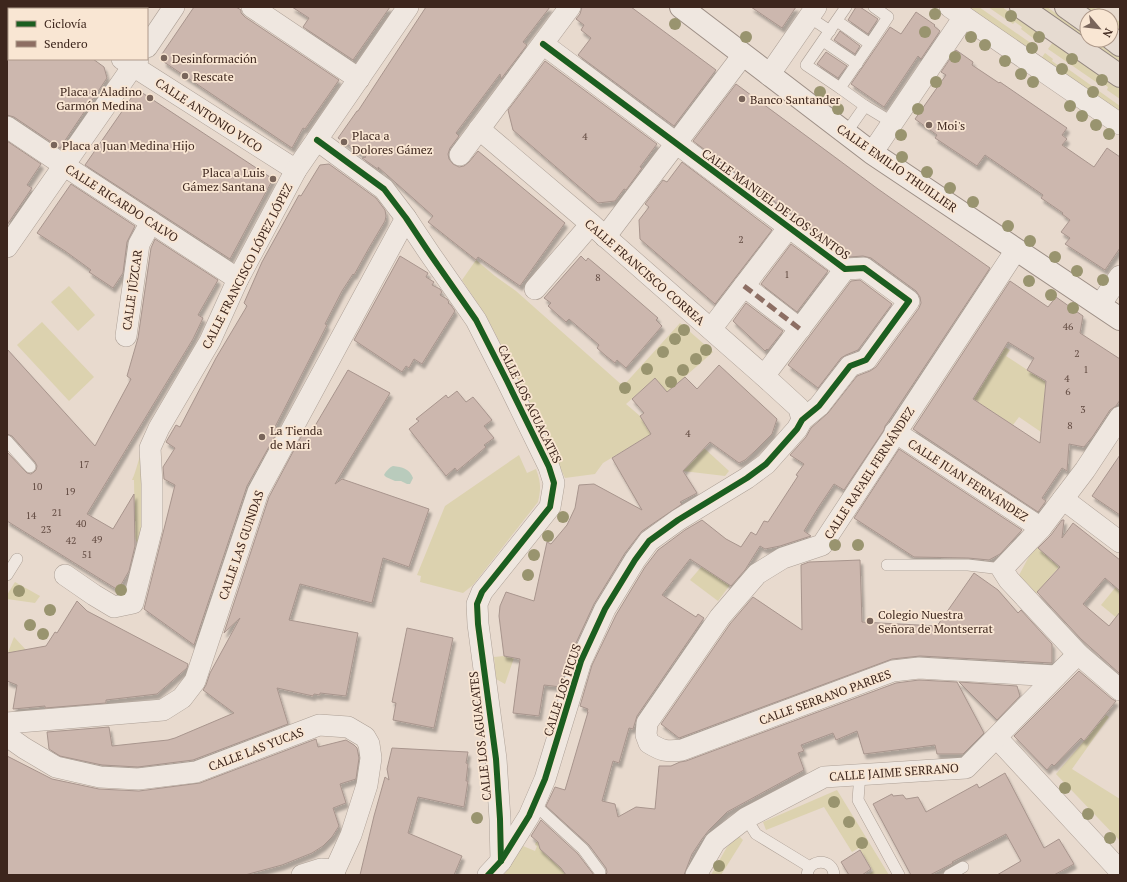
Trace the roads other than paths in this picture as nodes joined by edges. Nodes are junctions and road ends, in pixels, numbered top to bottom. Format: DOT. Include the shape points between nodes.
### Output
graph roads {
  1 [pos="174,7"];
  2 [pos="252,7"];
  3 [pos="408,7"];
  4 [pos="570,7"];
  5 [pos="681,7"];
  6 [pos="846,7"];
  7 [pos="874,7"];
  8 [pos="1021,7"];
  9 [pos="1066,7"];
  10 [pos="812,12"];
  11 [pos="957,12"];
  12 [pos="1079,16"];
  13 [pos="837,21"];
  14 [pos="830,31"];
  15 [pos="823,41"];
  16 [pos="543,44"];
  17 [pos="870,44"];
  18 [pos="148,46"];
  19 [pos="743,55"];
  20 [pos="131,61"];
  21 [pos="857,64"];
  22 [pos="769,75"];
  23 [pos="1120,76"];
  24 [pos="359,79"];
  25 [pos="840,88"];
  26 [pos="865,106"];
  27 [pos="893,123"];
  28 [pos="1120,124"];
  29 [pos="7,127"];
  30 [pos="479,129"];
  31 [pos="846,133"];
  32 [pos="317,140"];
  33 [pos="676,144"];
  34 [pos="872,153"];
  35 [pos="460,155"];
  36 [pos="65,166"];
  37 [pos="296,170"];
  38 [pos="406,218"];
  39 [pos="151,222"];
  40 [pos="789,228"];
  41 [pos="598,231"];
  42 [pos="11,234"];
  43 [pos="1016,250"];
  44 [pos="845,269"];
  45 [pos="1120,276"];
  46 [pos="238,279"];
  47 [pos="744,286"];
  48 [pos="535,289"];
  49 [pos="1100,305"];
  50 [pos="1120,319"];
  51 [pos="800,329"];
  52 [pos="711,330"];
  53 [pos="126,336"];
  54 [pos="764,376"];
  55 [pos="802,420"];
  56 [pos="1117,426"];
  57 [pos="895,432"];
  58 [pos="7,441"];
  59 [pos="30,467"];
  60 [pos="1063,498"];
  61 [pos="1041,528"];
  62 [pos="1120,542"];
  63 [pos="17,559"];
  64 [pos="886,565"];
  65 [pos="1002,569"];
  66 [pos="7,575"];
  67 [pos="65,575"];
  68 [pos="1078,654"];
  69 [pos="1056,676"];
  70 [pos="1120,690"];
  71 [pos="7,723"];
  72 [pos="7,736"];
  73 [pos="997,738"];
  74 [pos="649,743"];
  75 [pos="860,774"];
  76 [pos="534,804"];
  77 [pos="746,818"];
  78 [pos="963,867"];
  79 [pos="494,868"];
  80 [pos="809,871"];
  81 [pos="1120,871"];
  82 [pos="600,872"];
  83 [pos="337,873"];
  84 [pos="302,875"];
  85 [pos="696,875"];
  86 [pos="834,875"];
  87 [pos="899,875"];
  88 [pos="949,875"];
  1 -- 18 [label="street"];
  2 -- 24 [label="street"];
  3 -- 24 [label="street, CALLE FRANCISCO LÓPEZ LÓPEZ"];
  4 -- 16 [label="street"];
  5 -- 19 [label="main road, CALLE EMILIO THUILLIER"];
  6 -- 13 [label="lane"];
  7 -- 17 [label="lane" via="888,17"];
  8 -- 23 [label="main road"];
  9 -- 12 [label="main road"];
  10 -- 14 [label="lane"];
  10 -- 22 [label="street"];
  11 -- 27 [label="street"];
  11 -- 28 [label="street"];
  13 -- 14 [label="lane"];
  13 -- 17 [label="lane"];
  14 -- 15 [label="lane"];
  15 -- 21 [label="lane"];
  15 -- 25 [label="lane" via="806,65"];
  16 -- 30 [label="street"];
  16 -- 33 [label="street, CALLE MANUEL DE LOS SANTOS"];
  17 -- 21 [label="lane"];
  19 -- 22 [label="main road, CALLE EMILIO THUILLIER"];
  19 -- 33 [label="street"];
  20 -- 36 [label="street"];
  20 -- 37 [label="street, CALLE ANTONIO VICO"];
  21 -- 25 [label="lane"];
  22 -- 31 [label="main road, CALLE EMILIO THUILLIER"];
  24 -- 32 [label="street, CALLE FRANCISCO LÓPEZ LÓPEZ"];
  25 -- 26 [label="lane"];
  26 -- 27 [label="lane"];
  26 -- 31 [label="lane"];
  27 -- 34 [label="street"];
  29 -- 36 [label="street, CALLE RICARDO CALVO"];
  30 -- 35 [label="street"];
  30 -- 41 [label="street, CALLE FRANCISCO CORREA"];
  31 -- 34 [label="main road, CALLE EMILIO THUILLIER"];
  32 -- 37 [label="street, CALLE FRANCISCO LÓPEZ LÓPEZ"];
  32 -- 38 [label="street, CALLE LOS AGUACATES" via="384,189"];
  33 -- 40 [label="street, CALLE MANUEL DE LOS SANTOS"];
  33 -- 41 [label="street"];
  34 -- 43 [label="main road, CALLE EMILIO THUILLIER"];
  36 -- 39 [label="street, CALLE RICARDO CALVO"];
  36 -- 42 [label="street"];
  37 -- 46 [label="street, CALLE FRANCISCO LÓPEZ LÓPEZ"];
  38 -- 71 [label="street, CALLE LAS GUINDAS" via="258,492 194,681 182,698 163,710"];
  38 -- 79 [label="street, CALLE LOS AGUACATES" via="476,320 549,467 554,483 550,507 482,592 477,604 496,759 500,819"];
  39 -- 46 [label="street, CALLE RICARDO CALVO"];
  39 -- 53 [label="street, CALLE JÚZCAR" via="139,244"];
  40 -- 44 [label="street, CALLE MANUEL DE LOS SANTOS"];
  40 -- 47 [label="street"];
  41 -- 48 [label="street"];
  41 -- 52 [label="street, CALLE FRANCISCO CORREA"];
  43 -- 49 [label="main road, CALLE EMILIO THUILLIER"];
  43 -- 57 [label="street, CALLE RAFAEL FERNÁNDEZ"];
  44 -- 51 [label="street"];
  44 -- 55 [label="street, CALLE MANUEL DE LOS SANTOS" via="864,268 909,301 866,360 850,366 819,406"];
  45 -- 49 [label="street"];
  46 -- 67 [label="street, CALLE FRANCISCO LÓPEZ LÓPEZ" via="210,341 150,448 152,528 133,603 114,607"];
  47 -- 51 [label="street"];
  47 -- 52 [label="street"];
  49 -- 50 [label="main road, CALLE EMILIO THUILLIER"];
  51 -- 54 [label="street"];
  52 -- 54 [label="street, CALLE FRANCISCO CORREA"];
  54 -- 55 [label="street, CALLE FRANCISCO CORREA" via="799,408"];
  55 -- 76 [label="street, CALLE LOS FICUS" via="766,464 649,541 635,560 605,609 581,661 545,779"];
  56 -- 60 [label="street"];
  57 -- 61 [label="street, CALLE JUAN FERNÁNDEZ"];
  57 -- 74 [label="street, CALLE RAFAEL FERNÁNDEZ" via="822,545 783,558 757,574 720,617 647,723 646,735"];
  58 -- 59 [label="lane"];
  60 -- 61 [label="street"];
  60 -- 62 [label="street"];
  61 -- 65 [label="street"];
  63 -- 66 [label="lane"];
  64 -- 65 [label="lane" via="968,564"];
  65 -- 68 [label="street" via="1009,580"];
  68 -- 69 [label="street, CALLE JAIME SERRANO"];
  68 -- 70 [label="street"];
  69 -- 73 [label="street, CALLE JAIME SERRANO"];
  69 -- 74 [label="street, CALLE SERRANO PARRES" via="919,668 893,671 682,750 669,752"];
  72 -- 83 [label="street, CALLE LAS YUCAS" via="56,767 100,777 138,779 196,772 319,725 348,727 365,737 371,758 365,792"];
  73 -- 75 [label="street, CALLE JAIME SERRANO" via="966,768"];
  73 -- 81 [label="street"];
  75 -- 77 [label="street, CALLE JAIME SERRANO" via="824,777"];
  75 -- 87 [label="lane" via="858,800"];
  76 -- 79 [label="street, CALLE LOS FICUS" via="529,816"];
  76 -- 82 [label="lane" via="583,849"];
  77 -- 80 [label="lane" via="756,834"];
  77 -- 85 [label="street, CALLE JAIME SERRANO" via="715,842"];
  78 -- 88 [label="lane"];
  80 -- 86 [label="lane" via="815,863 827,863 832,867"];
  83 -- 84 [label="street" via="321,869"];
}
